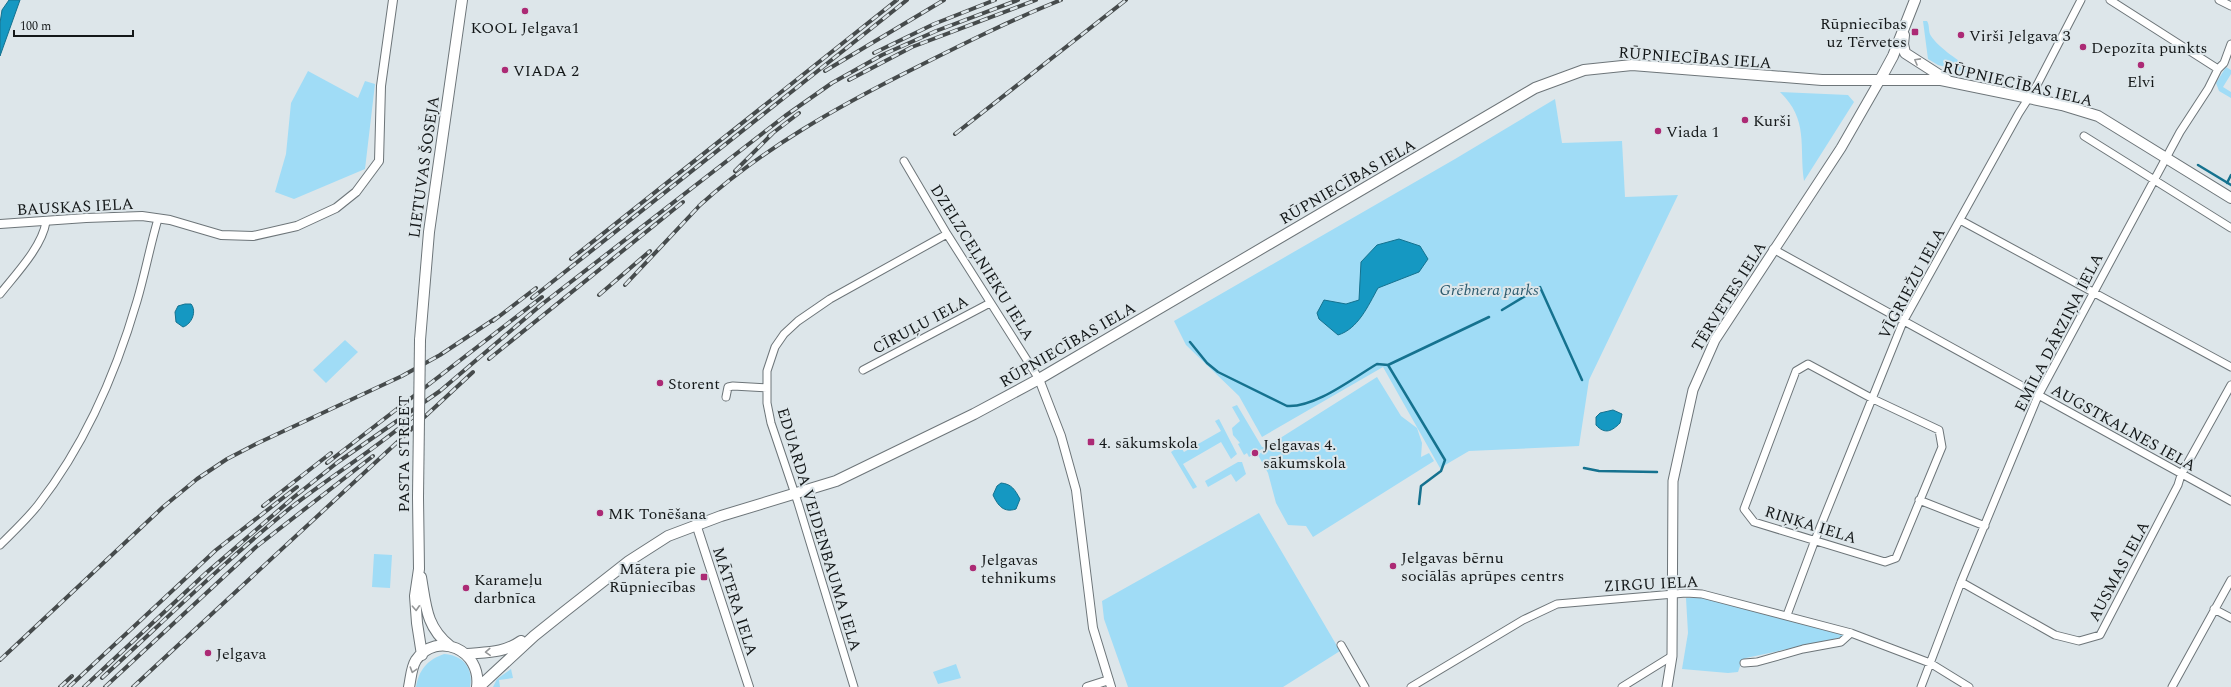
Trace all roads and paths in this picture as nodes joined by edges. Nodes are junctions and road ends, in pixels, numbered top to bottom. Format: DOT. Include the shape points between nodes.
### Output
graph roads {
  1 [pos="394,0"];
  2 [pos="462,0"];
  3 [pos="1915,0"];
  4 [pos="2081,0"];
  5 [pos="2110,0"];
  6 [pos="2219,0"];
  7 [pos="2231,6"];
  8 [pos="1904,28"];
  9 [pos="2231,44"];
  10 [pos="2218,69"];
  11 [pos="1880,80"];
  12 [pos="1950,82"];
  13 [pos="2029,98"];
  14 [pos="2084,136"];
  15 [pos="2166,157"];
  16 [pos="904,161"];
  17 [pos="2154,180"];
  18 [pos="2231,198"];
  19 [pos="158,219"];
  20 [pos="1960,220"];
  21 [pos="46,222"];
  22 [pos="0,224"];
  23 [pos="2231,228"];
  24 [pos="947,234"];
  25 [pos="1773,249"];
  26 [pos="2093,292"];
  27 [pos="0,294"];
  28 [pos="990,303"];
  29 [pos="1903,322"];
  30 [pos="420,340"];
  31 [pos="2231,366"];
  32 [pos="863,370"];
  33 [pos="1039,379"];
  34 [pos="2231,384"];
  35 [pos="766,388"];
  36 [pos="2038,396"];
  37 [pos="726,397"];
  38 [pos="1872,399"];
  39 [pos="2181,475"];
  40 [pos="795,495"];
  41 [pos="1919,500"];
  42 [pos="2231,501"];
  43 [pos="696,524"];
  44 [pos="1985,526"];
  45 [pos="1815,540"];
  46 [pos="0,545"];
  47 [pos="419,569"];
  48 [pos="2231,580"];
  49 [pos="1961,582"];
  50 [pos="1672,595"];
  51 [pos="2214,609"];
  52 [pos="1787,615"];
  53 [pos="2231,618"];
  54 [pos="1851,633"];
  55 [pos="534,636"];
  56 [pos="1341,645"];
  57 [pos="450,646"];
  58 [pos="467,654"];
  59 [pos="422,655"];
  60 [pos="1672,656"];
  61 [pos="1744,663"];
  62 [pos="1930,663"];
  63 [pos="1110,683"];
  64 [pos="409,687"];
  65 [pos="478,687"];
  66 [pos="748,687"];
  67 [pos="854,687"];
  68 [pos="1087,687"];
  69 [pos="1364,687"];
  70 [pos="1410,687"];
  71 [pos="1622,687"];
  72 [pos="1667,687"];
  73 [pos="1921,687"];
  74 [pos="1969,687"];
  75 [pos="2172,687"];
  1 -- 19 [label="street, BAUSKAS IELA" via="382,86 379,161 356,192 336,208 298,226 253,236 221,235"];
  2 -- 30 [label="main road, LIETUVAS ŠOSEJA" via="427,245"];
  3 -- 8 [label="main road, TĒRVETES IELA"];
  4 -- 13 [label="street, VĪGRIEŽU IELA"];
  5 -- 10 [label="street"];
  6 -- 7 [label="street"];
  8 -- 11 [label="main road, TĒRVETES IELA"];
  12 -- 8 [label="main road, one-way" via="1905,53"];
  9 -- 10 [label="street, EMĪLA DĀRZIŅA IELA" via="2224,63"];
  10 -- 15 [label="street, EMĪLA DĀRZIŅA IELA"];
  11 -- 12 [label="main road, RŪPNIECĪBAS IELA" via="1926,78"];
  11 -- 25 [label="main road, TĒRVETES IELA" via="1841,148"];
  11 -- 33 [label="main road, RŪPNIECĪBAS IELA" via="1809,80 1632,65 1570,73 1535,88"];
  12 -- 13 [label="main road, RŪPNIECĪBAS IELA"];
  13 -- 15 [label="main road, RŪPNIECĪBAS IELA" via="2098,116"];
  13 -- 20 [label="street, VĪGRIEŽU IELA"];
  14 -- 17 [label="street"];
  15 -- 17 [label="street, EMĪLA DĀRZIŅA IELA"];
  15 -- 18 [label="main road, RŪPNIECĪBAS IELA"];
  16 -- 24 [label="street, DZELZCEĻNIEKU IELA"];
  17 -- 23 [label="street"];
  17 -- 26 [label="street, EMĪLA DĀRZIŅA IELA"];
  19 -- 21 [label="street, BAUSKAS IELA" via="123,216"];
  19 -- 46 [label="street" via="129,328 108,383 61,473 37,506"];
  20 -- 26 [label="street"];
  20 -- 29 [label="street, VĪGRIEŽU IELA"];
  21 -- 22 [label="street, BAUSKAS IELA"];
  21 -- 27 [label="street" via="25,263"];
  24 -- 28 [label="street, DZELZCEĻNIEKU IELA"];
  24 -- 35 [label="street, EDUARDA VEIDENBAUMA IELA" via="830,299 798,321 784,334 770,359"];
  25 -- 29 [label="street, AUGSTKALNES IELA"];
  25 -- 50 [label="main road, TĒRVETES IELA" via="1715,340 1693,390 1673,481"];
  26 -- 31 [label="street"];
  26 -- 36 [label="street, EMĪLA DĀRZIŅA IELA"];
  28 -- 32 [label="street, CĪRUĻU IELA"];
  28 -- 33 [label="street, DZELZCEĻNIEKU IELA"];
  29 -- 36 [label="street, AUGSTKALNES IELA"];
  29 -- 38 [label="street, VĪGRIEŽU IELA"];
  30 -- 47 [label="main road, PASTA STREET, bridge"];
  33 -- 40 [label="main road, RŪPNIECĪBAS IELA" via="836,481"];
  33 -- 63 [label="street" via="1061,436 1076,490 1092,621"];
  34 -- 39 [label="street, AUSMAS IELA"];
  35 -- 37 [label="street" via="728,387"];
  35 -- 40 [label="street, EDUARDA VEIDENBAUMA IELA" via="771,423"];
  36 -- 39 [label="street, AUGSTKALNES IELA"];
  36 -- 44 [label="street, EMĪLA DĀRZIŅA IELA"];
  38 -- 41 [label="street, RIŅĶA IELA" via="1939,430 1942,447"];
  38 -- 45 [label="street, VĪGRIEŽU IELA"];
  38 -- 45 [label="street, RIŅĶA IELA" via="1808,364 1796,371 1744,509 1754,522"];
  39 -- 42 [label="street, AUGSTKALNES IELA"];
  39 -- 49 [label="street, AUSMAS IELA" via="2100,635 2079,641 2055,635"];
  40 -- 43 [label="main road, RŪPNIECĪBAS IELA"];
  40 -- 67 [label="street, EDUARDA VEIDENBAUMA IELA"];
  41 -- 44 [label="street"];
  41 -- 45 [label="street, RIŅĶA IELA" via="1896,558 1885,562"];
  43 -- 55 [label="main road, RŪPNIECĪBAS IELA" via="668,536 630,561"];
  43 -- 66 [label="street, MĀTERA IELA"];
  44 -- 49 [label="street, EMĪLA DĀRZIŅA IELA"];
  45 -- 52 [label="street, VĪGRIEŽU IELA"];
  47 -- 57 [label="main road, PASTA STREET" via="430,622 434,631"];
  47 -- 59 [label="main road, PASTA STREET, one-way" via="416,596"];
  48 -- 51 [label="street"];
  49 -- 62 [label="street, EMĪLA DĀRZIŅA IELA"];
  50 -- 52 [label="street, ZIRGU IELA" via="1702,594"];
  50 -- 60 [label="main road, TĒRVETES IELA"];
  50 -- 70 [label="street, ZIRGU IELA" via="1581,601 1545,608"];
  51 -- 53 [label="street"];
  51 -- 75 [label="street"];
  52 -- 54 [label="street, ZIRGU IELA"];
  54 -- 61 [label="street" via="1841,642"];
  54 -- 62 [label="street, ZIRGU IELA"];
  55 -- 58 [label="main road, RŪPNIECĪBAS IELA, one-way" via="511,648"];
  55 -- 65 [label="main road, RŪPNIECĪBAS IELA"];
  56 -- 69 [label="street"];
  57 -- 58 [label="main road, RŪPNIECĪBAS IELA"];
  57 -- 59 [label="main road" via="439,646"];
  58 -- 65 [label="main road, RŪPNIECĪBAS IELA" via="477,670"];
  59 -- 64 [label="main road, one-way" via="413,668"];
  60 -- 71 [label="street"];
  60 -- 72 [label="main road, TĒRVETES IELA"];
  62 -- 73 [label="street, EMĪLA DĀRZIŅA IELA"];
  62 -- 74 [label="street, ZIRGU IELA"];
  63 -- 68 [label="street"];
}
